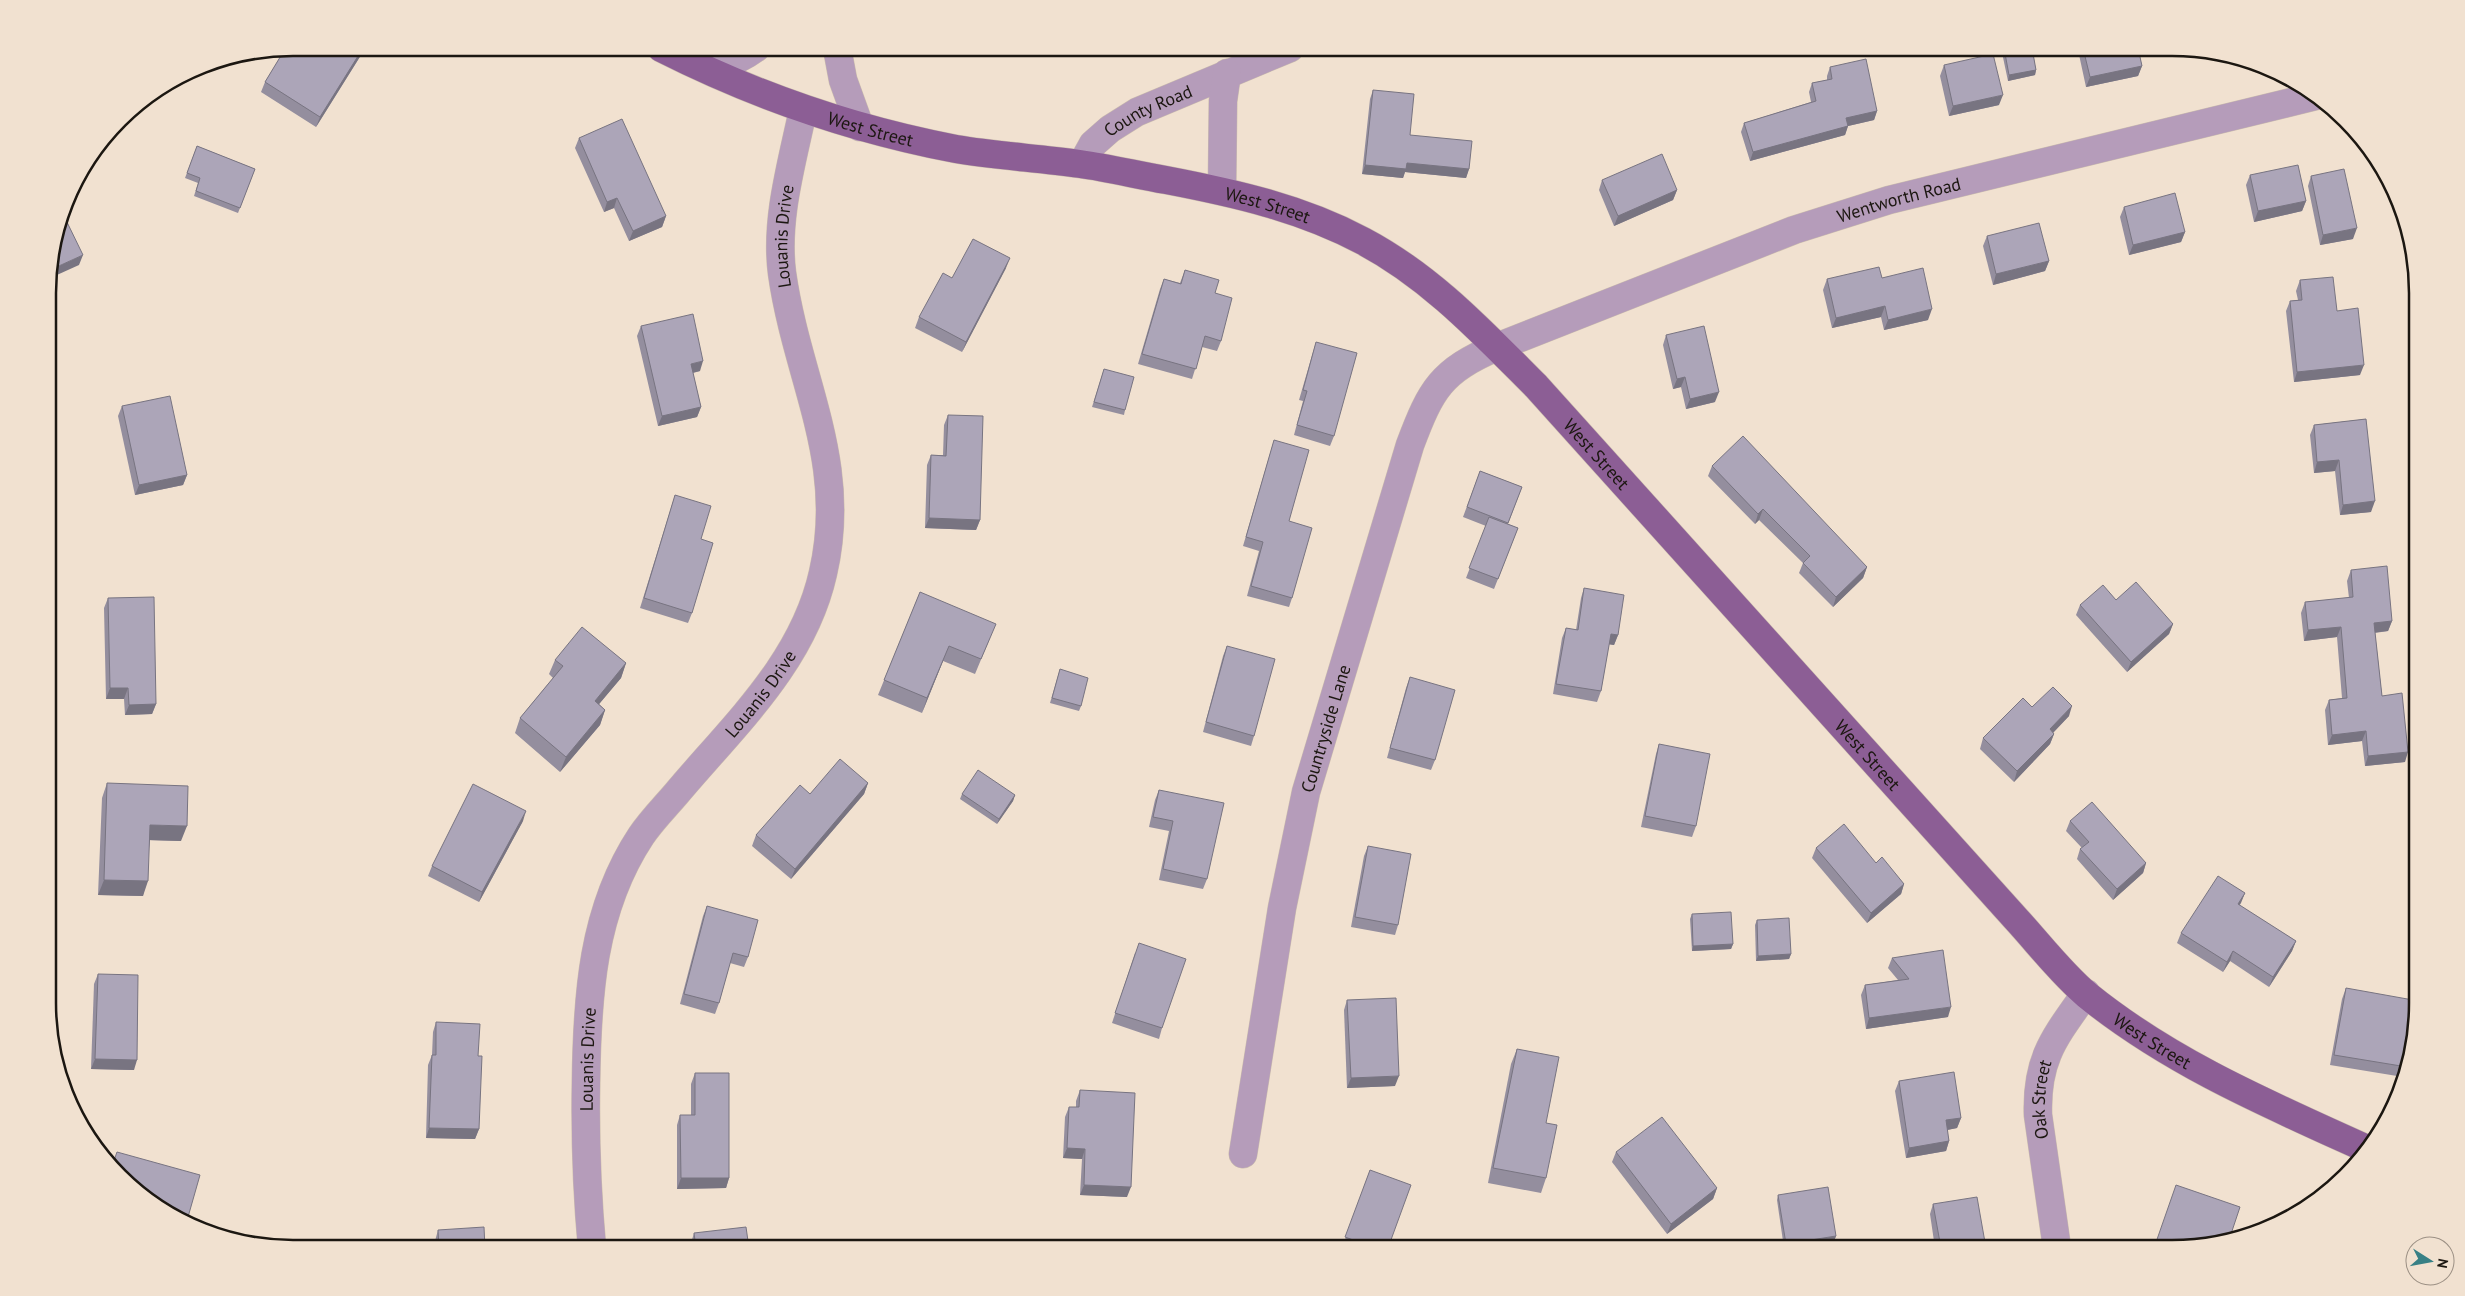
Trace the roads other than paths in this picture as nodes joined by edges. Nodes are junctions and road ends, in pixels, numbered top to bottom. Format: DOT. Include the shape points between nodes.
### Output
graph roads {
  1 [pos="678,56"];
  2 [pos="680,56"];
  3 [pos="744,56"];
  4 [pos="838,56"];
  5 [pos="1270,56"];
  6 [pos="1227,73"];
  7 [pos="2307,98"];
  8 [pos="803,110"];
  9 [pos="860,127"];
  10 [pos="1082,164"];
  11 [pos="1222,191"];
  12 [pos="1497,347"];
  13 [pos="2086,993"];
  14 [pos="2361,1146"];
  15 [pos="1243,1154"];
  16 [pos="592,1240"];
  17 [pos="2057,1240"];
  1 -- 8 [label="main road, West Street"];
  2 -- 3 [label="street" via="706,66 720,65"];
  4 -- 9 [label="street" via="843,80"];
  5 -- 6 [label="street, County Road"];
  6 -- 10 [label="street, County Road" via="1137,112 1093,144"];
  6 -- 11 [label="street, County Road" via="1223,101"];
  7 -- 12 [label="street, Wentworth Road" via="1842,214"];
  8 -- 9 [label="main road, West Street"];
  8 -- 16 [label="street, Louanis Drive" via="786,194 782,271 799,355 828,458 831,505 828,552 808,619 787,661 733,730 642,834 609,897 598,935 590,986 585,1133"];
  9 -- 10 [label="main road, West Street" via="960,150"];
  10 -- 11 [label="main road, West Street"];
  11 -- 12 [label="main road, West Street" via="1292,210 1363,241 1432,286"];
  12 -- 13 [label="main road, West Street" via="1578,430 2016,920"];
  12 -- 15 [label="street, Countryside Lane" via="1468,360 1446,376 1429,399 1410,445 1306,792 1282,908"];
  13 -- 14 [label="main road, West Street" via="2128,1025 2222,1082"];
  13 -- 17 [label="street, Oak Street" via="2050,1045 2037,1098"];
}
